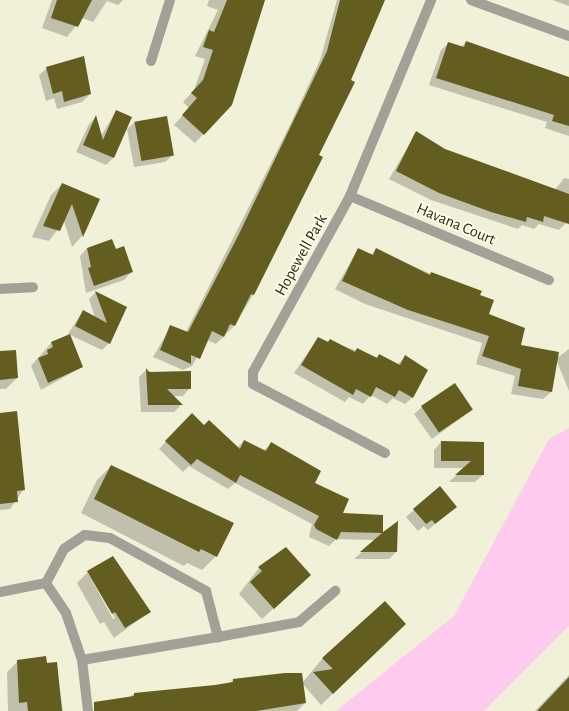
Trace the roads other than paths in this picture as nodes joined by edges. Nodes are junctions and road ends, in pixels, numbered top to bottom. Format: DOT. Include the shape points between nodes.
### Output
graph roads {
  1 [pos="170,0"];
  2 [pos="431,0"];
  3 [pos="471,0"];
  4 [pos="569,36"];
  5 [pos="150,61"];
  6 [pos="350,196"];
  7 [pos="549,280"];
  8 [pos="33,287"];
  9 [pos="0,289"];
  10 [pos="385,453"];
  11 [pos="46,584"];
  12 [pos="335,591"];
  13 [pos="0,592"];
  14 [pos="218,637"];
  15 [pos="82,660"];
  16 [pos="88,711"];
  1 -- 5 [label="street"];
  2 -- 6 [label="street, Hopewell Park"];
  3 -- 4 [label="street"];
  6 -- 7 [label="street, Havana Court"];
  6 -- 10 [label="street, Hopewell Park" via="253,372 252,384"];
  8 -- 9 [label="street"];
  11 -- 13 [label="street"];
  11 -- 14 [label="street" via="64,549 85,535 110,538 206,590"];
  11 -- 15 [label="street" via="66,613"];
  12 -- 14 [label="street" via="299,622"];
  14 -- 15 [label="street"];
  15 -- 16 [label="street"];
}
